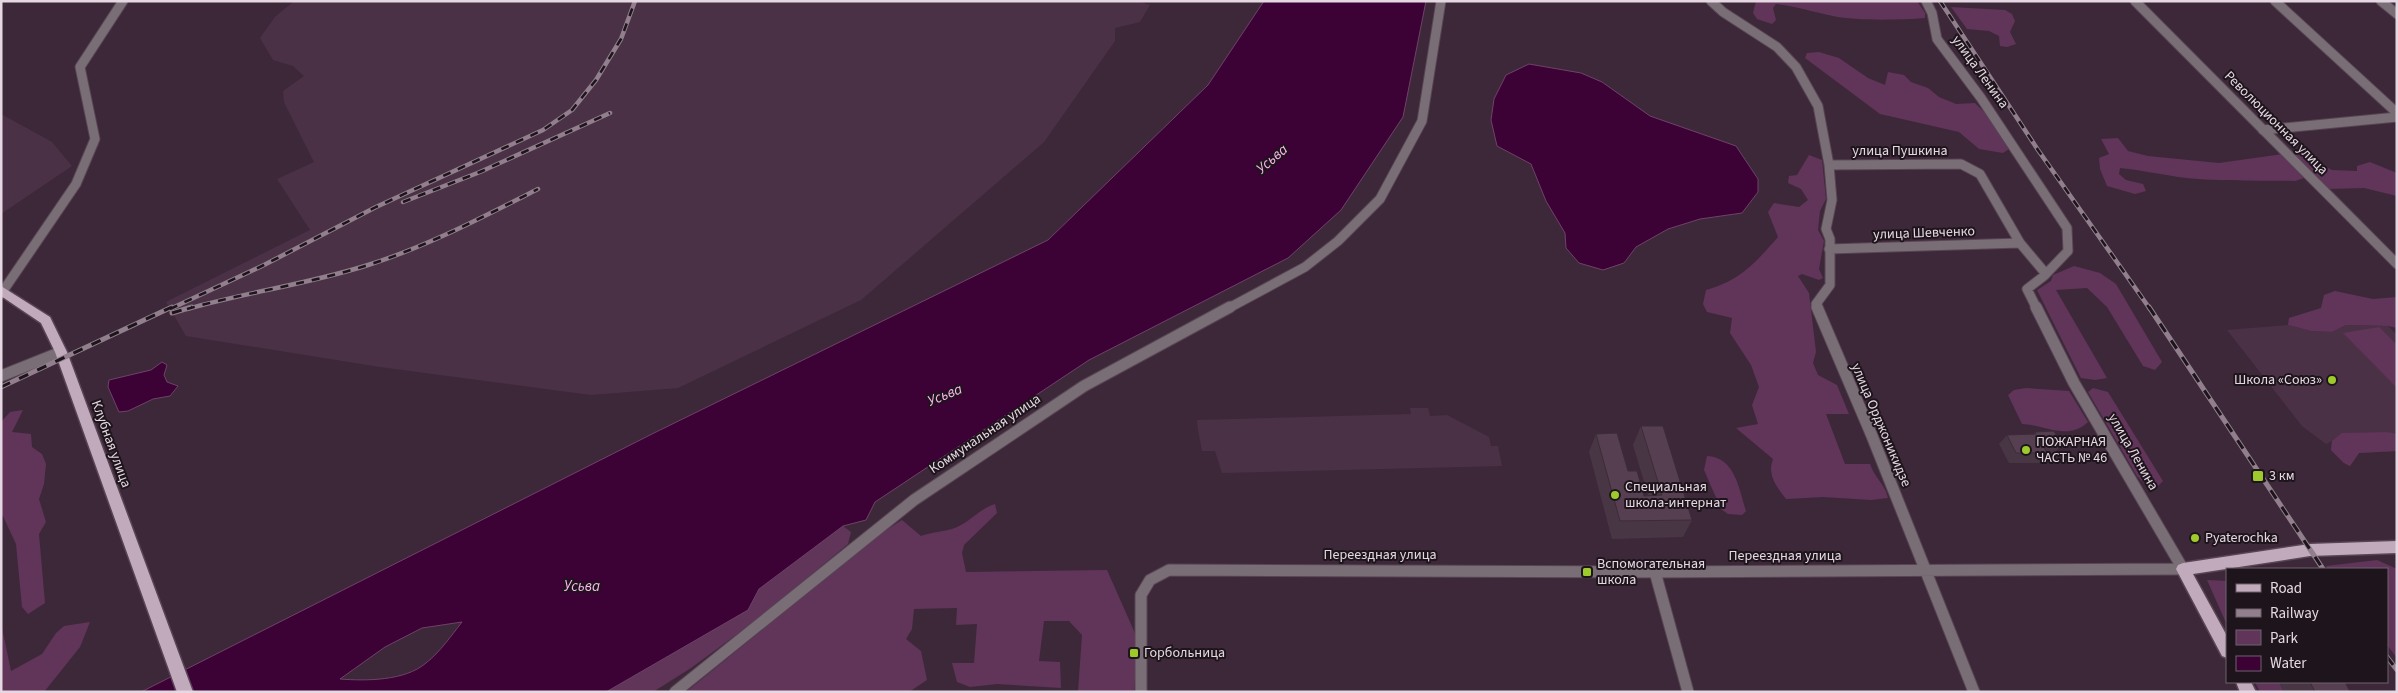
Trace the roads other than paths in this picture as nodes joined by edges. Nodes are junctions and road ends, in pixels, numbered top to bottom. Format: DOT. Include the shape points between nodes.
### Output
graph roads {
  1 [pos="123,1"];
  2 [pos="1441,1"];
  3 [pos="1711,1"];
  4 [pos="1926,1"];
  5 [pos="2135,1"];
  6 [pos="2276,1"];
  7 [pos="2381,1"];
  8 [pos="2397,14"];
  9 [pos="2397,115"];
  10 [pos="2263,130"];
  11 [pos="1829,165"];
  12 [pos="2020,243"];
  13 [pos="1828,250"];
  14 [pos="2397,264"];
  15 [pos="2046,274"];
  16 [pos="3,292"];
  17 [pos="61,352"];
  18 [pos="1,376"];
  19 [pos="2397,547"];
  20 [pos="2183,569"];
  21 [pos="1927,571"];
  22 [pos="1655,572"];
  23 [pos="2226,649"];
  24 [pos="184,692"];
  25 [pos="675,692"];
  26 [pos="1141,692"];
  27 [pos="1688,692"];
  28 [pos="1974,692"];
  1 -- 16 [label="street" via="80,67 94,139 80,175"];
  2 -- 25 [label="street, Коммунальная улица" via="1422,121 1380,199 1338,241 1305,267 1084,386 914,500"];
  3 -- 11 [label="street, улица Орджоникидзе" via="1722,12 1776,47 1796,67 1818,106"];
  4 -- 15 [label="street, улица Ленина" via="1936,39 1981,98 2067,228 2068,251"];
  5 -- 10 [label="street, Революционная улица"];
  6 -- 9 [label="street"];
  7 -- 8 [label="street"];
  9 -- 10 [label="street"];
  10 -- 14 [label="street, Революционная улица"];
  11 -- 12 [label="street, улица Пушкина" via="1961,164 1980,174"];
  11 -- 13 [label="street, улица Орджоникидзе" via="1832,200 1826,229 1830,239"];
  12 -- 13 [label="street, улица Шевченко"];
  12 -- 15 [label="street"];
  13 -- 21 [label="street, улица Орджоникидзе" via="1830,285 1816,304"];
  15 -- 20 [label="street, улица Ленина" via="2026,289 2074,383"];
  16 -- 17 [label="main road, Клубная улица" via="46,320"];
  17 -- 18 [label="street"];
  17 -- 24 [label="main road, Клубная улица"];
  19 -- 20 [label="main road" via="2310,550"];
  20 -- 21 [label="street, Переездная улица"];
  20 -- 23 [label="main road, улица Ленина"];
  21 -- 22 [label="street, Переездная улица"];
  21 -- 28 [label="street, улица Орджоникидзе"];
  22 -- 26 [label="street, Переездная улица" via="1161,572 1150,580 1141,595"];
  22 -- 27 [label="street"];
}
